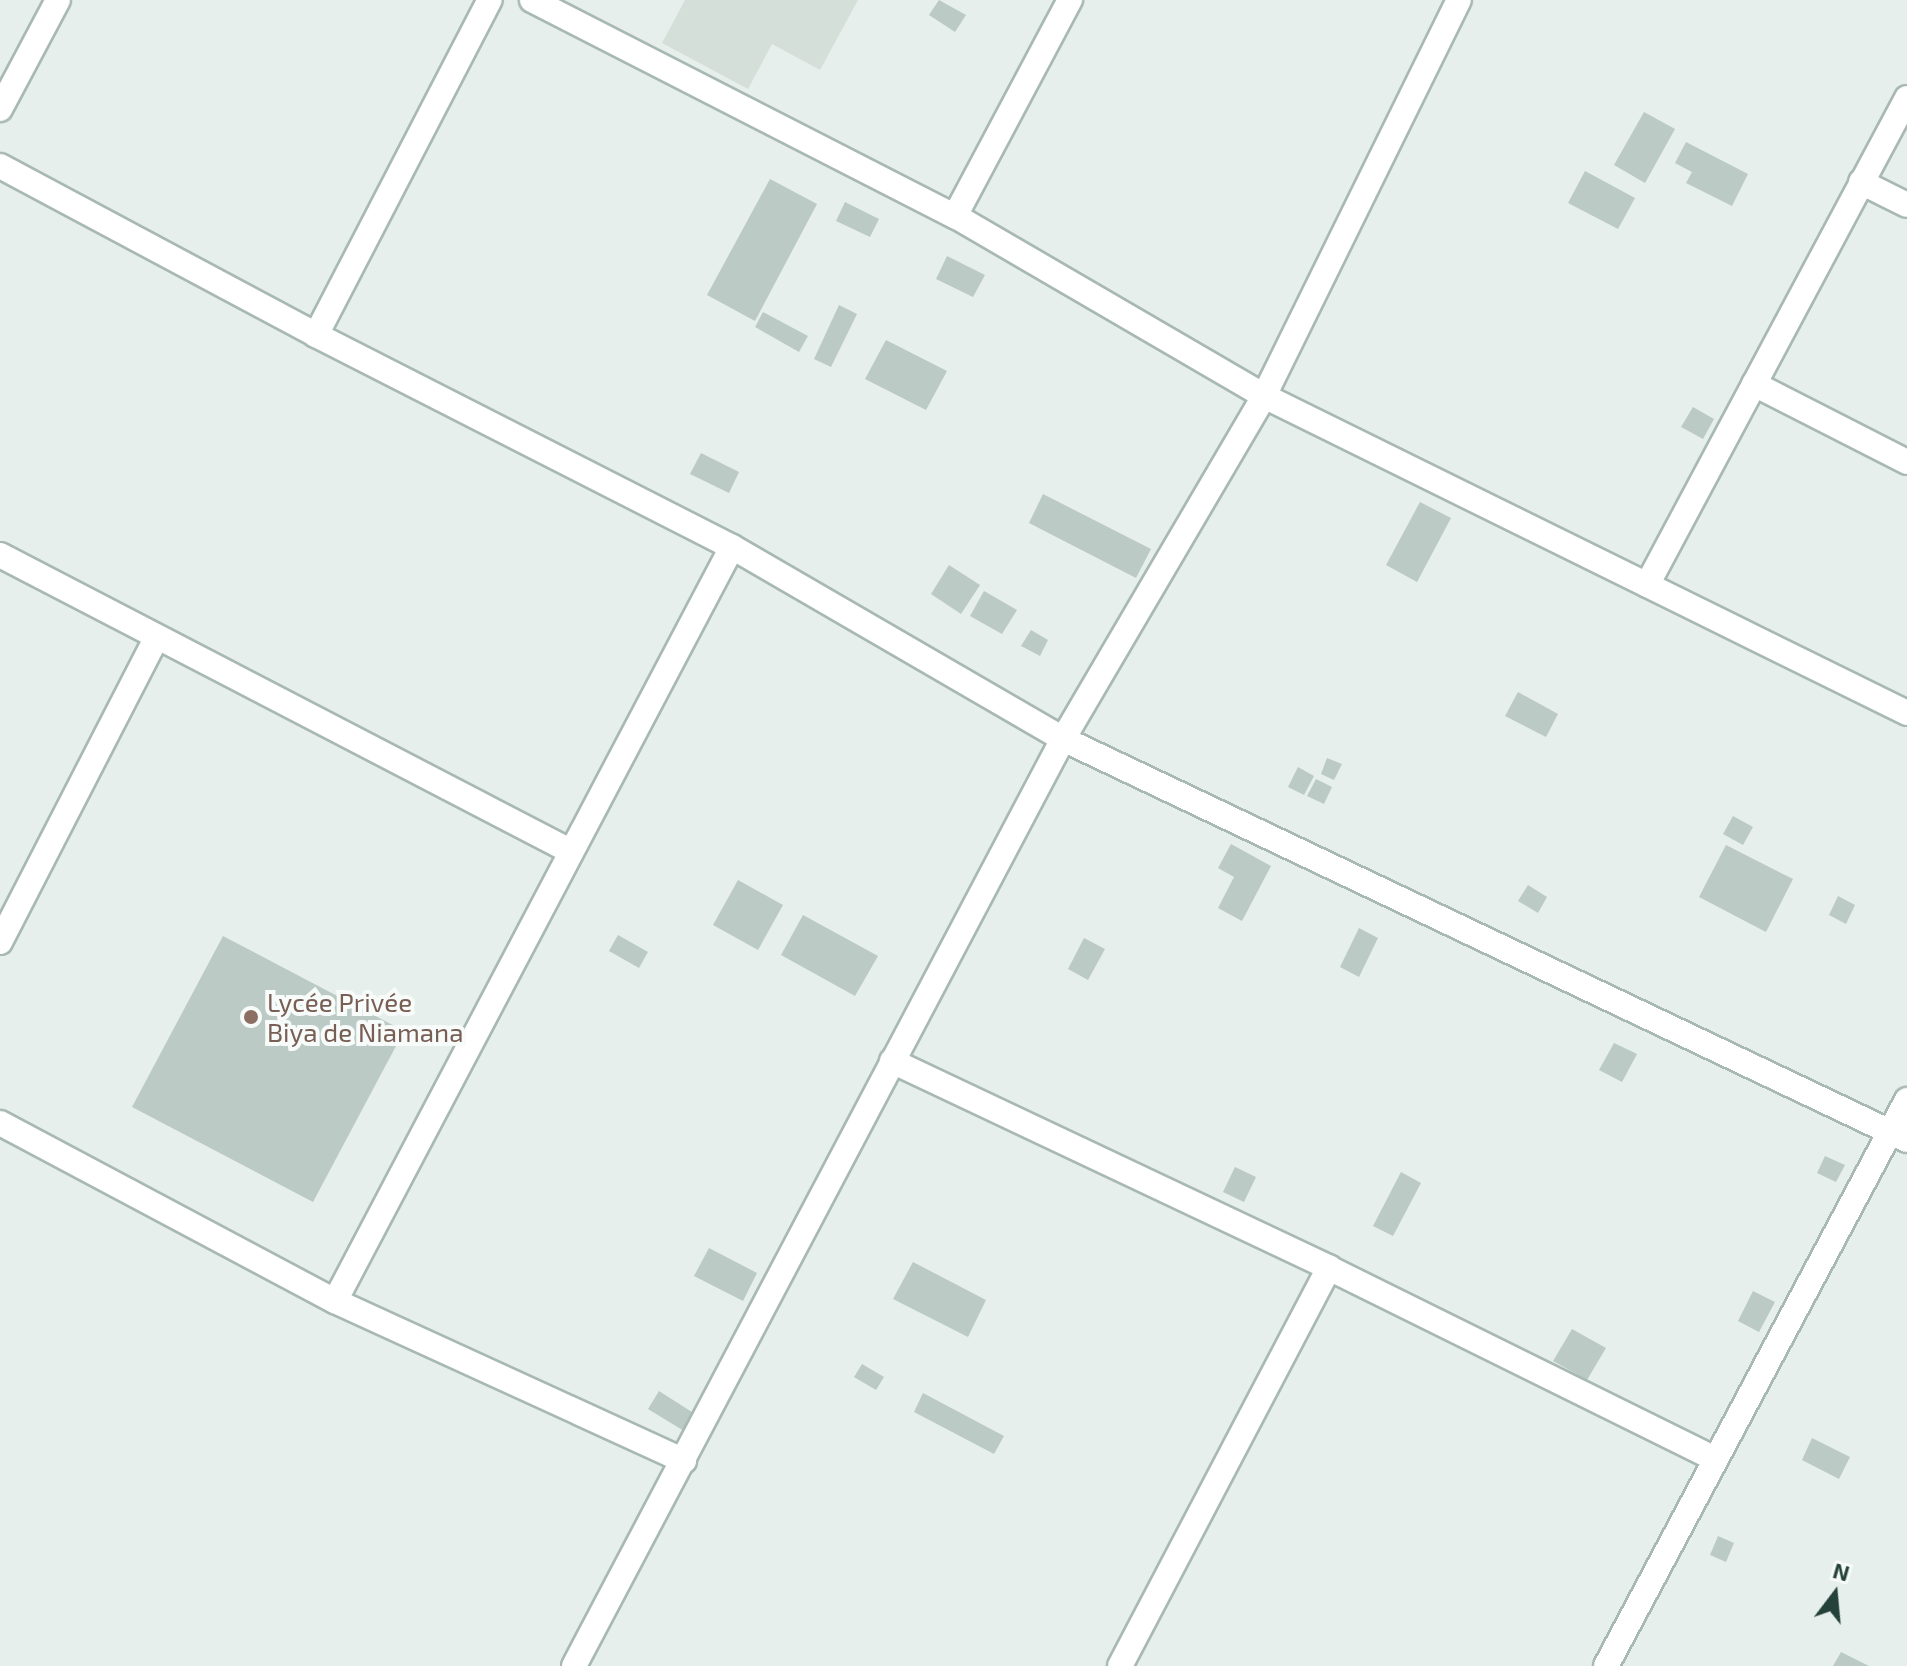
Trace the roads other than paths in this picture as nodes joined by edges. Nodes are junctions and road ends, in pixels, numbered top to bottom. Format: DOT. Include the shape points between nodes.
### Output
graph roads {
  1 [pos="58,0"];
  2 [pos="490,0"];
  3 [pos="532,0"];
  4 [pos="1070,0"];
  5 [pos="1459,0"];
  6 [pos="1907,98"];
  7 [pos="0,109"];
  8 [pos="0,166"];
  9 [pos="1861,182"];
  10 [pos="1907,205"];
  11 [pos="955,216"];
  12 [pos="316,335"];
  13 [pos="1754,384"];
  14 [pos="1264,396"];
  15 [pos="1907,462"];
  16 [pos="732,547"];
  17 [pos="0,555"];
  18 [pos="1647,585"];
  19 [pos="156,639"];
  20 [pos="1907,713"];
  21 [pos="1063,739"];
  22 [pos="570,851"];
  23 [pos="0,942"];
  24 [pos="892,1061"];
  25 [pos="1907,1100"];
  26 [pos="0,1123"];
  27 [pos="1899,1135"];
  28 [pos="1329,1268"];
  29 [pos="335,1301"];
  30 [pos="1714,1458"];
  31 [pos="684,1461"];
  32 [pos="574,1666"];
  33 [pos="1120,1666"];
  34 [pos="1606,1666"];
  1 -- 7 [label="street"];
  2 -- 12 [label="street"];
  3 -- 11 [label="street"];
  4 -- 11 [label="street"];
  5 -- 14 [label="street"];
  6 -- 9 [label="street"];
  8 -- 12 [label="street"];
  9 -- 10 [label="street"];
  9 -- 13 [label="street"];
  11 -- 14 [label="street"];
  12 -- 16 [label="street"];
  13 -- 15 [label="street"];
  13 -- 18 [label="street"];
  14 -- 18 [label="street"];
  14 -- 21 [label="street"];
  16 -- 21 [label="street"];
  16 -- 22 [label="street"];
  17 -- 19 [label="street"];
  18 -- 20 [label="street"];
  19 -- 22 [label="street"];
  19 -- 23 [label="street"];
  21 -- 24 [label="street"];
  21 -- 27 [label="street"];
  22 -- 29 [label="street"];
  24 -- 28 [label="street"];
  24 -- 31 [label="street"];
  25 -- 27 [label="street"];
  26 -- 29 [label="street"];
  27 -- 30 [label="street"];
  28 -- 30 [label="street"];
  28 -- 33 [label="street"];
  29 -- 31 [label="street"];
  30 -- 34 [label="street"];
  31 -- 32 [label="street"];
}
